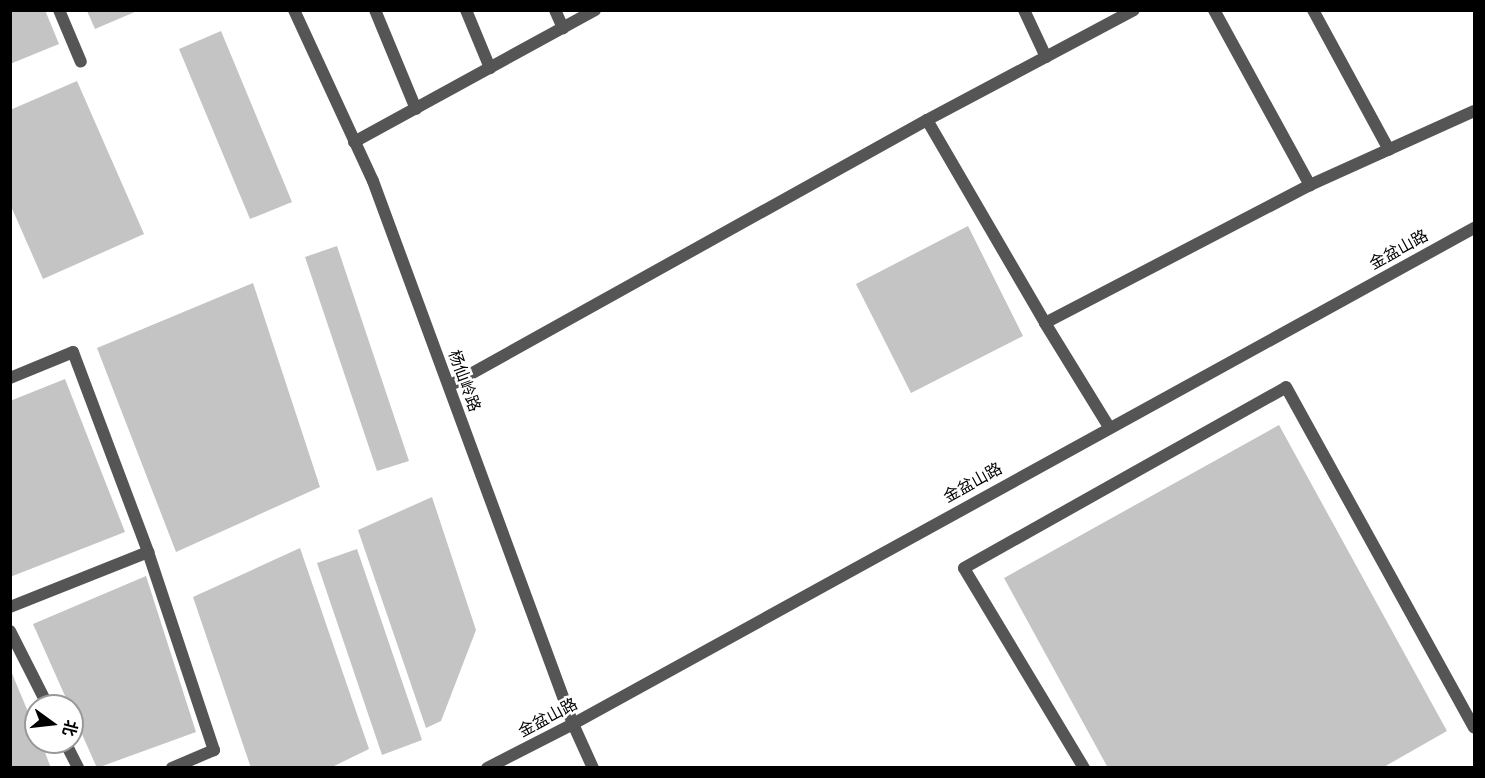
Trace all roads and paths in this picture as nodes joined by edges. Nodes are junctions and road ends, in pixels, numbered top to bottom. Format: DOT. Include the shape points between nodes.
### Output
graph roads {
  1 [pos="59,10"];
  2 [pos="294,10"];
  3 [pos="375,10"];
  4 [pos="466,10"];
  5 [pos="555,10"];
  6 [pos="595,10"];
  7 [pos="1024,10"];
  8 [pos="1134,10"];
  9 [pos="1214,10"];
  10 [pos="1313,10"];
  11 [pos="1113,15"];
  12 [pos="563,28"];
  13 [pos="1046,57"];
  14 [pos="81,62"];
  15 [pos="490,68"];
  16 [pos="416,108"];
  17 [pos="1474,111"];
  18 [pos="927,120"];
  19 [pos="354,142"];
  20 [pos="1389,150"];
  21 [pos="1310,185"];
  22 [pos="1474,228"];
  23 [pos="1045,323"];
  24 [pos="10,378"];
  25 [pos="448,386"];
  26 [pos="1109,427"];
  27 [pos="148,552"];
  28 [pos="10,607"];
  29 [pos="10,631"];
  30 [pos="42,694"];
  31 [pos="573,723"];
  32 [pos="1474,727"];
  33 [pos="71,754"];
  34 [pos="78,768"];
  35 [pos="172,768"];
  36 [pos="487,768"];
  37 [pos="593,768"];
  38 [pos="1084,768"];
  1 -- 14 [label="street"];
  2 -- 19 [label="street, 杨仙岭路"];
  3 -- 16 [label="street"];
  4 -- 15 [label="street"];
  5 -- 12 [label="street"];
  6 -- 12 [label="street"];
  7 -- 13 [label="street"];
  8 -- 11 [label="street"];
  9 -- 21 [label="street"];
  10 -- 20 [label="street"];
  11 -- 13 [label="street"];
  12 -- 15 [label="street"];
  13 -- 18 [label="street"];
  15 -- 16 [label="street"];
  16 -- 19 [label="street"];
  17 -- 20 [label="street"];
  18 -- 23 [label="street"];
  18 -- 25 [label="street"];
  19 -- 25 [label="street, 杨仙岭路" via="373,182"];
  20 -- 21 [label="street"];
  21 -- 23 [label="street"];
  22 -- 26 [label="street, 金盆山路"];
  23 -- 26 [label="street"];
  24 -- 27 [label="street" via="73,352"];
  25 -- 31 [label="street, 杨仙岭路"];
  26 -- 31 [label="street, 金盆山路"];
  27 -- 28 [label="street"];
  27 -- 35 [label="street" via="214,750"];
  29 -- 30 [label="street"];
  31 -- 36 [label="street, 金盆山路"];
  31 -- 37 [label="street, 杨仙岭路"];
  32 -- 38 [label="street" via="1286,387 964,568"];
  33 -- 34 [label="street"];
}
